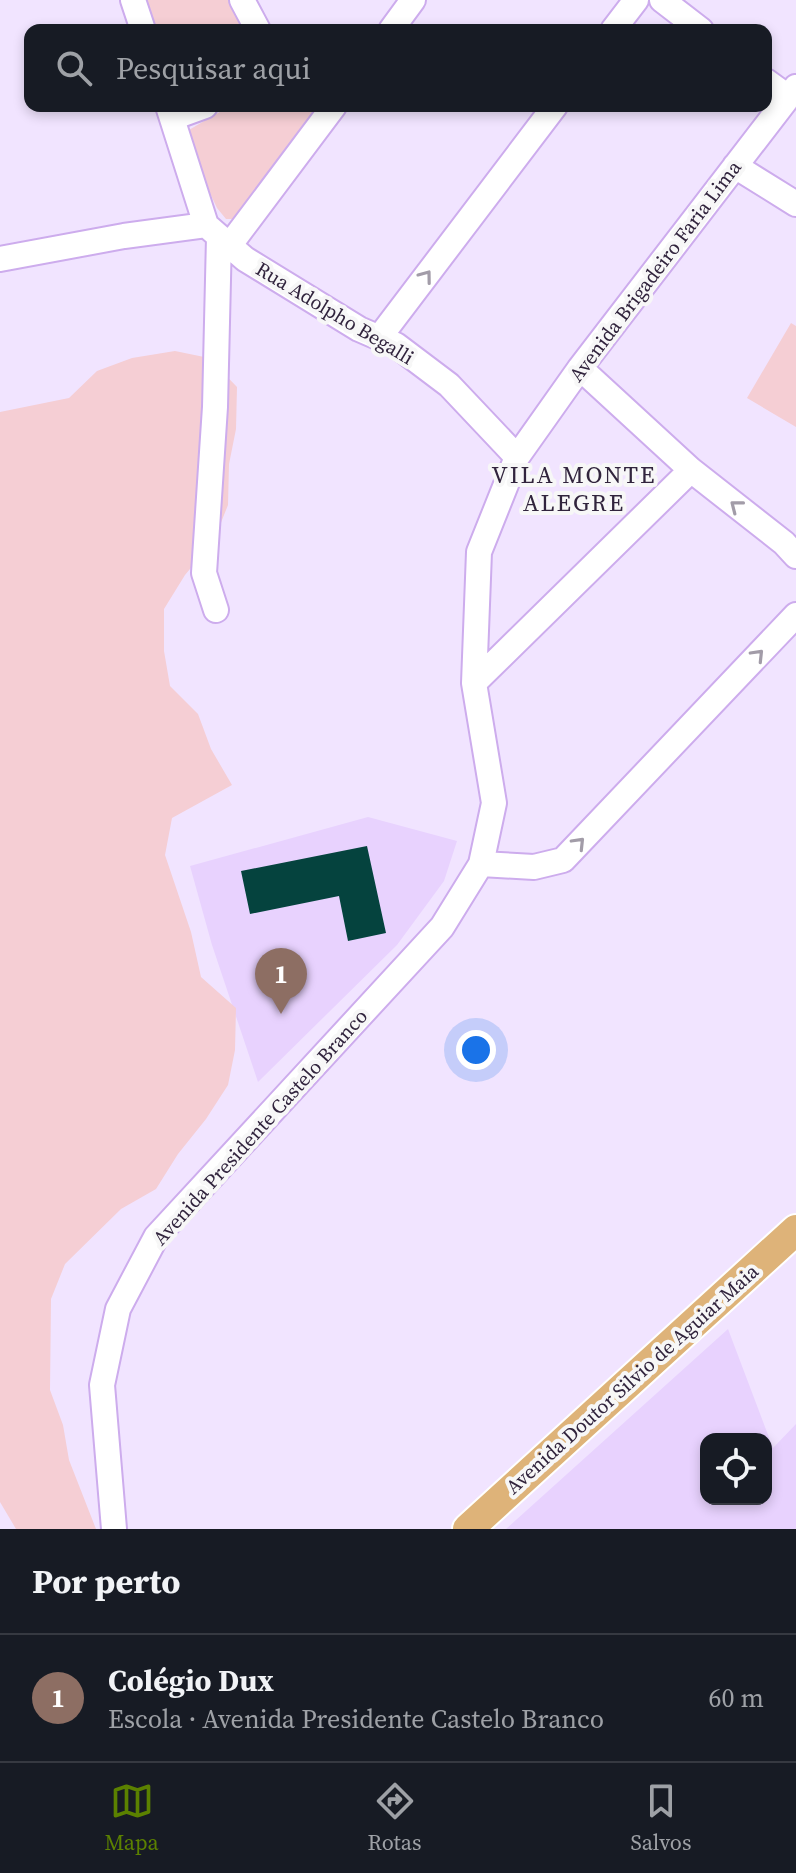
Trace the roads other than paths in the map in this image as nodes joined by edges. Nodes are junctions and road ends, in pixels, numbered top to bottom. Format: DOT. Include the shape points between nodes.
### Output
graph roads {
  1 [pos="133,0"];
  2 [pos="242,0"];
  3 [pos="413,0"];
  4 [pos="636,0"];
  5 [pos="662,0"];
  6 [pos="141,24"];
  7 [pos="255,24"];
  8 [pos="395,24"];
  9 [pos="618,24"];
  10 [pos="693,24"];
  11 [pos="772,84"];
  12 [pos="792,92"];
  13 [pos="170,112"];
  14 [pos="329,112"];
  15 [pos="550,112"];
  16 [pos="735,166"];
  17 [pos="796,204"];
  18 [pos="218,236"];
  19 [pos="0,259"];
  20 [pos="379,338"];
  21 [pos="580,368"];
  22 [pos="517,457"];
  23 [pos="691,470"];
  24 [pos="796,556"];
  25 [pos="216,610"];
  26 [pos="796,615"];
  27 [pos="474,683"];
  28 [pos="494,803"];
  29 [pos="481,864"];
  30 [pos="510,865"];
  31 [pos="796,1230"];
  32 [pos="114,1529"];
  33 [pos="468,1529"];
  1 -- 6 [label="street"];
  2 -- 7 [label="street"];
  3 -- 8 [label="street"];
  4 -- 9 [label="street"];
  5 -- 10 [label="street"];
  11 -- 12 [label="street"];
  12 -- 16 [label="street, Avenida Brigadeiro Faria Lima"];
  13 -- 18 [label="street"];
  14 -- 18 [label="street"];
  20 -- 15 [label="street, one-way"];
  16 -- 17 [label="street"];
  16 -- 21 [label="street, Avenida Brigadeiro Faria Lima"];
  18 -- 19 [label="street" via="124,236"];
  18 -- 20 [label="street, Rua Adolpho Begalli"];
  18 -- 25 [label="street" via="215,407 204,573"];
  20 -- 22 [label="street, Rua Adolpho Begalli" via="449,385"];
  21 -- 22 [label="street, Avenida Brigadeiro Faria Lima"];
  21 -- 23 [label="street"];
  22 -- 27 [label="street, Avenida Presidente Castelo Branco" via="479,552"];
  24 -- 23 [label="street, one-way"];
  23 -- 27 [label="street"];
  30 -- 26 [label="street, one-way" via="534,867 563,860"];
  27 -- 28 [label="street, Avenida Presidente Castelo Branco"];
  28 -- 29 [label="street, Avenida Presidente Castelo Branco"];
  28 -- 30 [label="street, Avenida Presidente Castelo Branco"];
  29 -- 30 [label="street"];
  29 -- 32 [label="street, Avenida Presidente Castelo Branco" via="442,927 156,1237 118,1309 102,1385"];
  31 -- 33 [label="main road, Avenida Doutor Silvio de Aguiar Maia"];
}
